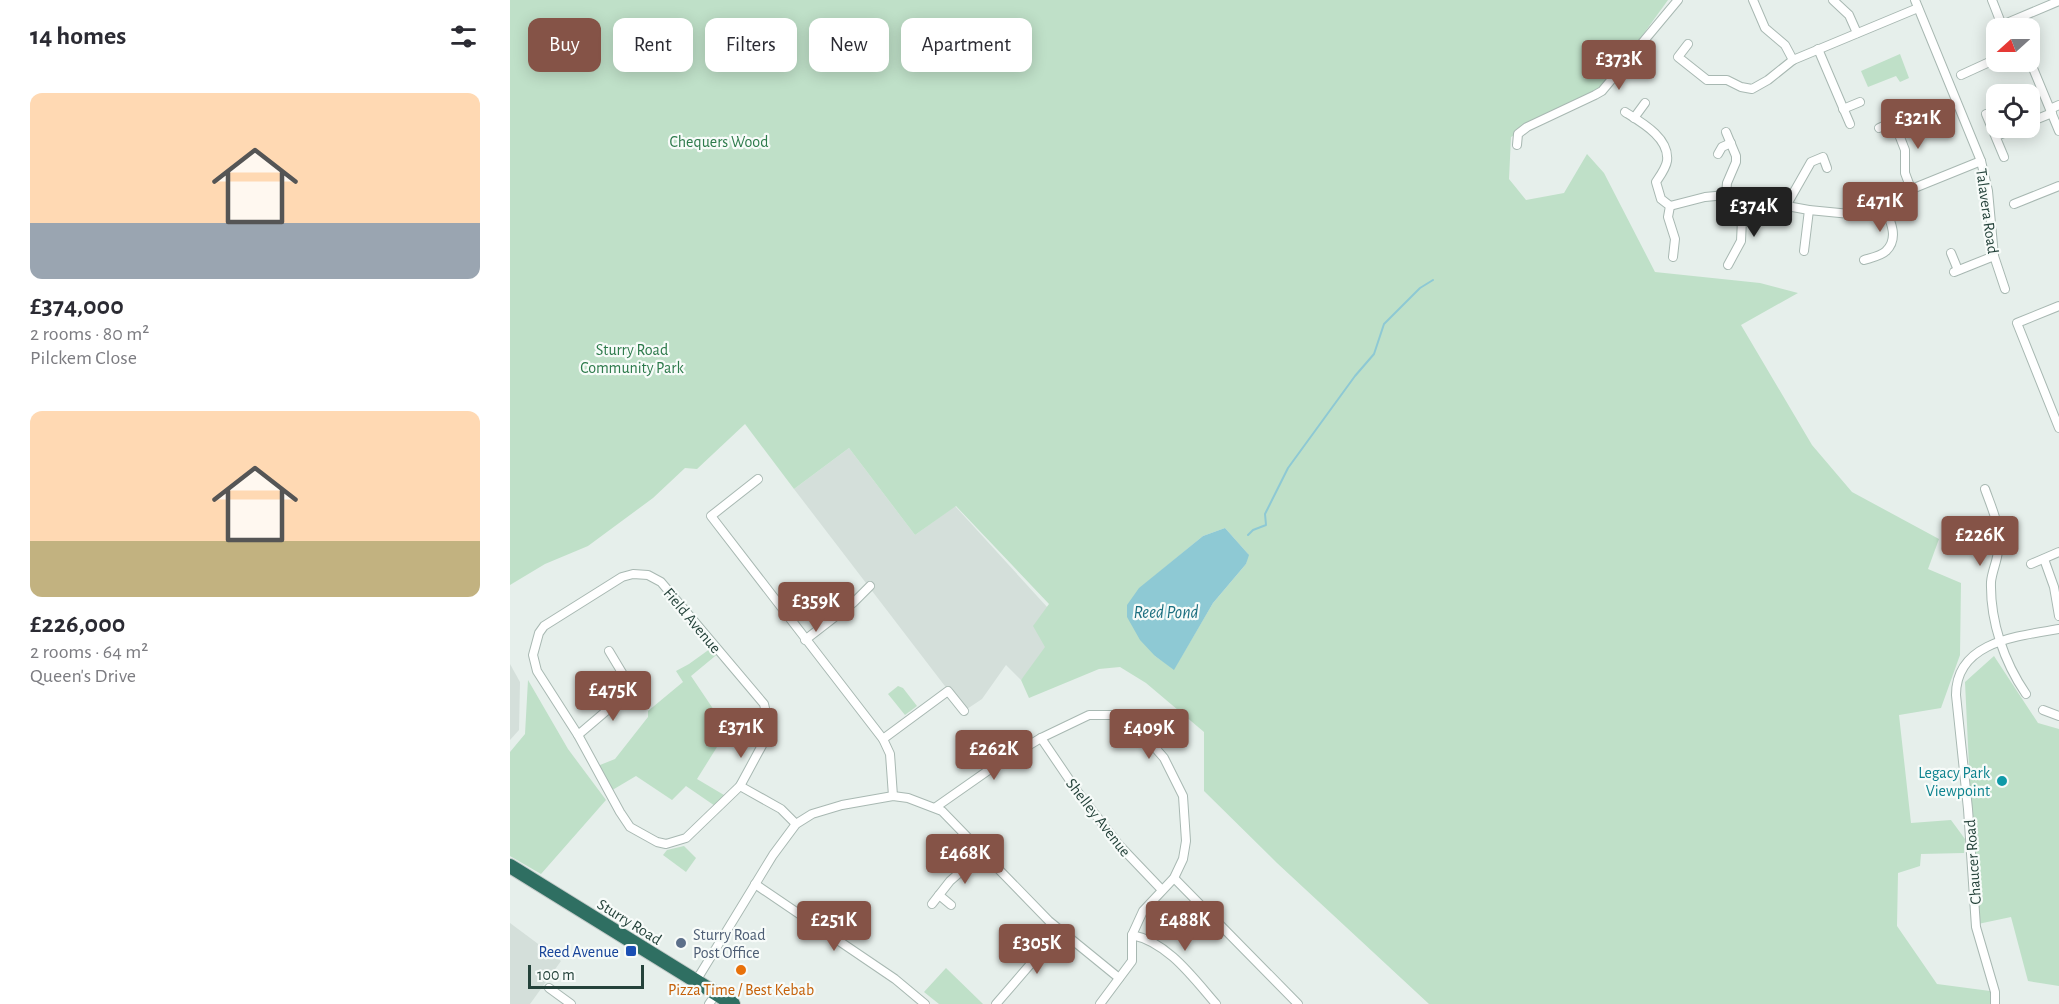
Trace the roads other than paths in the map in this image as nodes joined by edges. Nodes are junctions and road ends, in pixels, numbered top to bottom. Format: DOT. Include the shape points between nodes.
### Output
graph roads {
  1 [pos="1678,0"];
  2 [pos="1753,0"];
  3 [pos="1833,0"];
  4 [pos="1992,0"];
  5 [pos="2059,2"];
  6 [pos="1917,4"];
  7 [pos="1999,18"];
  8 [pos="2023,18"];
  9 [pos="1857,33"];
  10 [pos="1688,44"];
  11 [pos="1818,48"];
  12 [pos="1793,60"];
  13 [pos="1986,64"];
  14 [pos="2035,72"];
  15 [pos="1961,75"];
  16 [pos="1860,102"];
  17 [pos="1645,103"];
  18 [pos="1898,105"];
  19 [pos="2059,105"];
  20 [pos="1844,109"];
  21 [pos="2051,111"];
  22 [pos="1625,112"];
  23 [pos="2040,117"];
  24 [pos="1634,118"];
  25 [pos="1894,121"];
  26 [pos="1850,124"];
  27 [pos="1878,128"];
  28 [pos="2059,131"];
  29 [pos="1726,132"];
  30 [pos="1997,138"];
  31 [pos="1731,143"];
  32 [pos="1517,145"];
  33 [pos="1718,154"];
  34 [pos="2004,157"];
  35 [pos="1981,161"];
  36 [pos="1827,168"];
  37 [pos="2059,186"];
  38 [pos="1911,189"];
  39 [pos="1726,195"];
  40 [pos="1743,198"];
  41 [pos="1882,201"];
  42 [pos="2014,204"];
  43 [pos="1670,206"];
  44 [pos="1786,206"];
  45 [pos="1809,210"];
  46 [pos="1804,251"];
  47 [pos="1951,253"];
  48 [pos="1994,256"];
  49 [pos="1673,257"];
  50 [pos="1864,260"];
  51 [pos="1728,265"];
  52 [pos="2005,289"];
  53 [pos="2059,306"];
  54 [pos="2059,428"];
  55 [pos="758,479"];
  56 [pos="1985,489"];
  57 [pos="2059,552"];
  58 [pos="2044,559"];
  59 [pos="2031,564"];
  60 [pos="870,586"];
  61 [pos="2059,616"];
  62 [pos="2059,629"];
  63 [pos="805,640"];
  64 [pos="2000,641"];
  65 [pos="609,651"];
  66 [pos="632,689"];
  67 [pos="2026,694"];
  68 [pos="639,701"];
  69 [pos="2043,710"];
  70 [pos="964,711"];
  71 [pos="2059,716"];
  72 [pos="578,735"];
  73 [pos="1041,738"];
  74 [pos="883,739"];
  75 [pos="740,786"];
  76 [pos="893,796"];
  77 [pos="936,807"];
  78 [pos="796,824"];
  79 [pos="983,852"];
  80 [pos="510,866"];
  81 [pos="1174,878"];
  82 [pos="756,884"];
  83 [pos="1162,890"];
  84 [pos="939,895"];
  85 [pos="932,904"];
  86 [pos="951,905"];
  87 [pos="1060,930"];
  88 [pos="1132,935"];
  89 [pos="1119,978"];
  90 [pos="696,981"];
  91 [pos="549,988"];
  92 [pos="713,999"];
  93 [pos="571,1004"];
  94 [pos="733,1004"];
  95 [pos="925,1004"];
  96 [pos="996,1004"];
  97 [pos="1100,1004"];
  98 [pos="1216,1004"];
  99 [pos="1298,1004"];
  100 [pos="1995,1004"];
  1 -- 32 [label="street" via="1602,91 1527,127 1518,134"];
  2 -- 12 [label="street" via="1765,28 1785,45"];
  3 -- 9 [label="street" via="1849,15"];
  4 -- 7 [label="street"];
  5 -- 8 [label="street"];
  6 -- 9 [label="street"];
  6 -- 35 [label="street, Talavera Road"];
  9 -- 11 [label="street"];
  10 -- 12 [label="street" via="1678,57 1707,80 1727,80 1752,89"];
  11 -- 12 [label="street"];
  11 -- 20 [label="street"];
  13 -- 15 [label="street"];
  14 -- 21 [label="street"];
  16 -- 20 [label="street"];
  17 -- 24 [label="street"];
  18 -- 25 [label="street" via="1888,109"];
  19 -- 21 [label="street"];
  20 -- 26 [label="street"];
  21 -- 23 [label="street"];
  21 -- 28 [label="street"];
  22 -- 24 [label="street"];
  24 -- 43 [label="street" via="1655,133 1666,151 1667,162 1656,182 1661,199"];
  25 -- 27 [label="street"];
  25 -- 38 [label="street" via="1905,150 1905,173"];
  29 -- 31 [label="street"];
  30 -- 34 [label="street"];
  31 -- 33 [label="street"];
  31 -- 39 [label="street" via="1736,162"];
  35 -- 38 [label="street"];
  35 -- 48 [label="street, Talavera Road"];
  36 -- 44 [label="street" via="1823,157 1811,162"];
  37 -- 42 [label="street"];
  38 -- 41 [label="street"];
  39 -- 40 [label="street"];
  39 -- 43 [label="street"];
  40 -- 44 [label="street"];
  40 -- 51 [label="street" via="1741,242"];
  41 -- 45 [label="street" via="1850,214"];
  41 -- 50 [label="street" via="1892,240 1885,252"];
  43 -- 49 [label="street" via="1668,217 1675,239"];
  44 -- 45 [label="street"];
  45 -- 46 [label="street"];
  47 -- 48 [label="street" via="1956,271"];
  48 -- 52 [label="street, Talavera Road"];
  53 -- 54 [label="street" via="2017,323"];
  55 -- 63 [label="street" via="711,516"];
  56 -- 64 [label="street" via="1998,534 1999,550 1991,584"];
  57 -- 58 [label="street"];
  58 -- 59 [label="street"];
  58 -- 61 [label="street"];
  60 -- 63 [label="street"];
  62 -- 64 [label="street"];
  63 -- 74 [label="street"];
  64 -- 67 [label="street" via="2010,669"];
  64 -- 100 [label="street, Chaucer Road" via="1977,652 1960,673 1956,695 1976,927"];
  65 -- 66 [label="street"];
  66 -- 68 [label="street"];
  66 -- 72 [label="street"];
  69 -- 71 [label="street"];
  70 -- 74 [label="street" via="948,691"];
  72 -- 75 [label="street, Field Avenue" via="630,827 657,842 666,844 686,838"];
  72 -- 75 [label="street, Field Avenue" via="537,671 533,655 539,633 544,626 622,577 648,575 673,595 764,704 769,726 766,738"];
  73 -- 77 [label="street"];
  73 -- 81 [label="street" via="1089,715 1113,715 1136,726 1164,758 1183,796 1186,841"];
  73 -- 83 [label="street, Shelley Avenue" via="1119,845"];
  74 -- 76 [label="street" via="890,754"];
  75 -- 78 [label="street" via="781,808"];
  76 -- 77 [label="street"];
  76 -- 78 [label="street" via="842,805 812,814"];
  77 -- 79 [label="street"];
  78 -- 82 [label="street"];
  79 -- 84 [label="street"];
  79 -- 87 [label="street"];
  80 -- 90 [label="highway, Sturry Road"];
  81 -- 83 [label="street"];
  81 -- 99 [label="street"];
  82 -- 90 [label="street"];
  82 -- 95 [label="street" via="887,973"];
  83 -- 88 [label="street" via="1143,911"];
  84 -- 85 [label="street"];
  84 -- 86 [label="street"];
  87 -- 89 [label="street"];
  87 -- 96 [label="street"];
  88 -- 89 [label="street" via="1132,961"];
  88 -- 98 [label="street" via="1165,951"];
  89 -- 97 [label="street"];
  90 -- 92 [label="highway, Sturry Road"];
  91 -- 93 [label="street"];
  92 -- 94 [label="highway, Sturry Road"];
}
